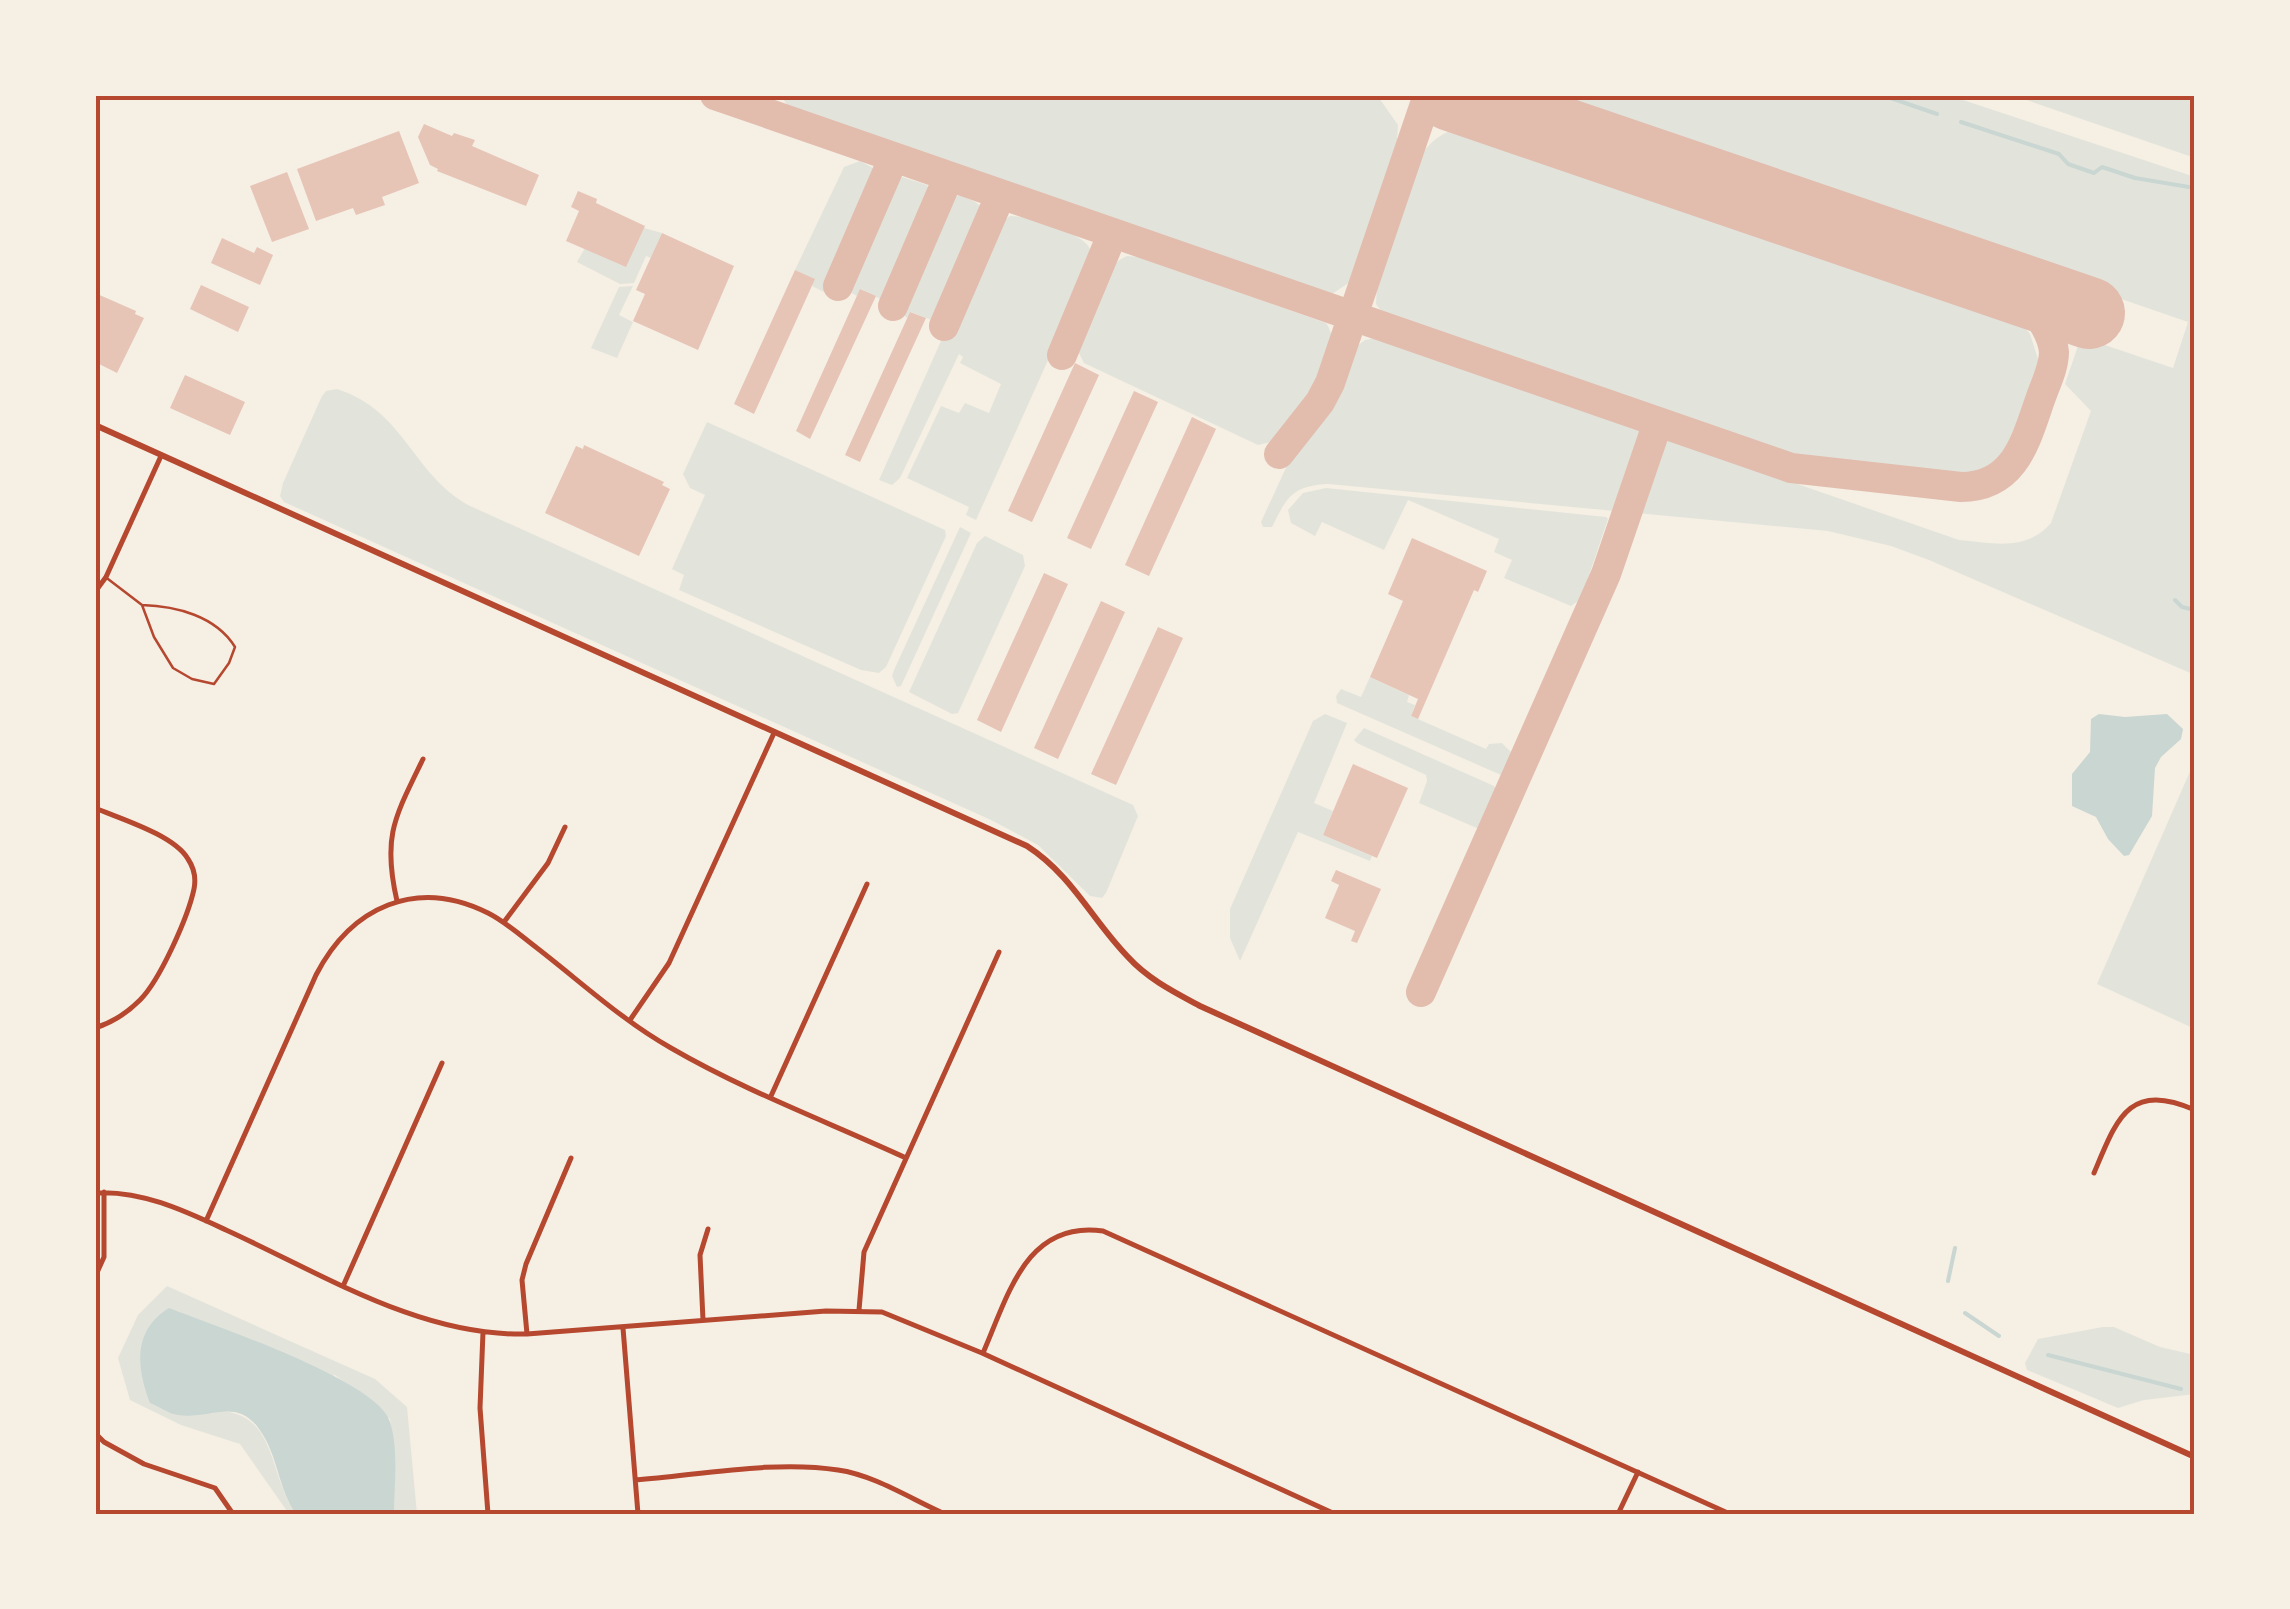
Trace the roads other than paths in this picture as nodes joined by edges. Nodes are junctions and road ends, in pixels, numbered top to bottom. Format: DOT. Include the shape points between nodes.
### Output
graph roads {
  1 [pos="95,426"];
  2 [pos="161,456"];
  3 [pos="106,577"];
  4 [pos="95,592"];
  5 [pos="142,605"];
  6 [pos="774,734"];
  7 [pos="423,758"];
  8 [pos="95,808"];
  9 [pos="565,827"];
  10 [pos="867,884"];
  11 [pos="397,902"];
  12 [pos="504,922"];
  13 [pos="999,952"];
  14 [pos="630,1020"];
  15 [pos="95,1028"];
  16 [pos="442,1063"];
  17 [pos="771,1096"];
  18 [pos="2195,1110"];
  19 [pos="571,1158"];
  20 [pos="906,1158"];
  21 [pos="2094,1173"];
  22 [pos="95,1192"];
  23 [pos="104,1192"];
  24 [pos="206,1220"];
  25 [pos="708,1229"];
  26 [pos="95,1277"];
  27 [pos="343,1284"];
  28 [pos="859,1310"];
  29 [pos="702,1320"];
  30 [pos="623,1327"];
  31 [pos="483,1332"];
  32 [pos="527,1334"];
  33 [pos="982,1353"];
  34 [pos="95,1432"];
  35 [pos="2195,1457"];
  36 [pos="1638,1472"];
  37 [pos="636,1480"];
  38 [pos="233,1514"];
  39 [pos="488,1514"];
  40 [pos="638,1514"];
  41 [pos="945,1514"];
  42 [pos="1335,1514"];
  43 [pos="1618,1514"];
  44 [pos="1730,1514"];
  1 -- 2 [label="main road"];
  2 -- 3 [label="street"];
  2 -- 6 [label="main road"];
  3 -- 4 [label="street"];
  3 -- 5 [label="lane"];
  5 -- 5 [label="lane" via="170,606 226,633 235,646 214,684 174,668"];
  6 -- 14 [label="street" via="669,964"];
  6 -- 35 [label="main road" via="1027,846 1068,880 1135,964 1200,1006"];
  7 -- 11 [label="street" via="389,842"];
  8 -- 15 [label="street" via="176,846 193,871 194,888 142,998"];
  9 -- 12 [label="street" via="548,863"];
  10 -- 17 [label="street"];
  11 -- 12 [label="street" via="446,900"];
  11 -- 24 [label="street" via="349,928 325,959"];
  12 -- 14 [label="street"];
  13 -- 20 [label="street"];
  14 -- 17 [label="street" via="683,1055"];
  16 -- 27 [label="street"];
  17 -- 20 [label="street"];
  18 -- 21 [label="street" via="2154,1098 2130,1107"];
  19 -- 32 [label="street" via="526,1264"];
  20 -- 28 [label="street" via="864,1252"];
  22 -- 23 [label="street"];
  23 -- 24 [label="street"];
  23 -- 26 [label="street" via="104,1257"];
  24 -- 27 [label="street"];
  25 -- 29 [label="street" via="700,1255"];
  27 -- 31 [label="street" via="418,1317"];
  28 -- 29 [label="street"];
  28 -- 33 [label="street" via="903,1319"];
  29 -- 30 [label="street"];
  30 -- 32 [label="street"];
  30 -- 37 [label="street"];
  31 -- 32 [label="street"];
  31 -- 39 [label="street" via="480,1408"];
  33 -- 36 [label="street" via="1040,1245 1070,1231 1104,1231"];
  33 -- 42 [label="street"];
  34 -- 38 [label="street" via="144,1464 215,1488"];
  36 -- 43 [label="street"];
  36 -- 44 [label="street"];
  37 -- 40 [label="street"];
  37 -- 41 [label="street" via="839,1470"];
}
